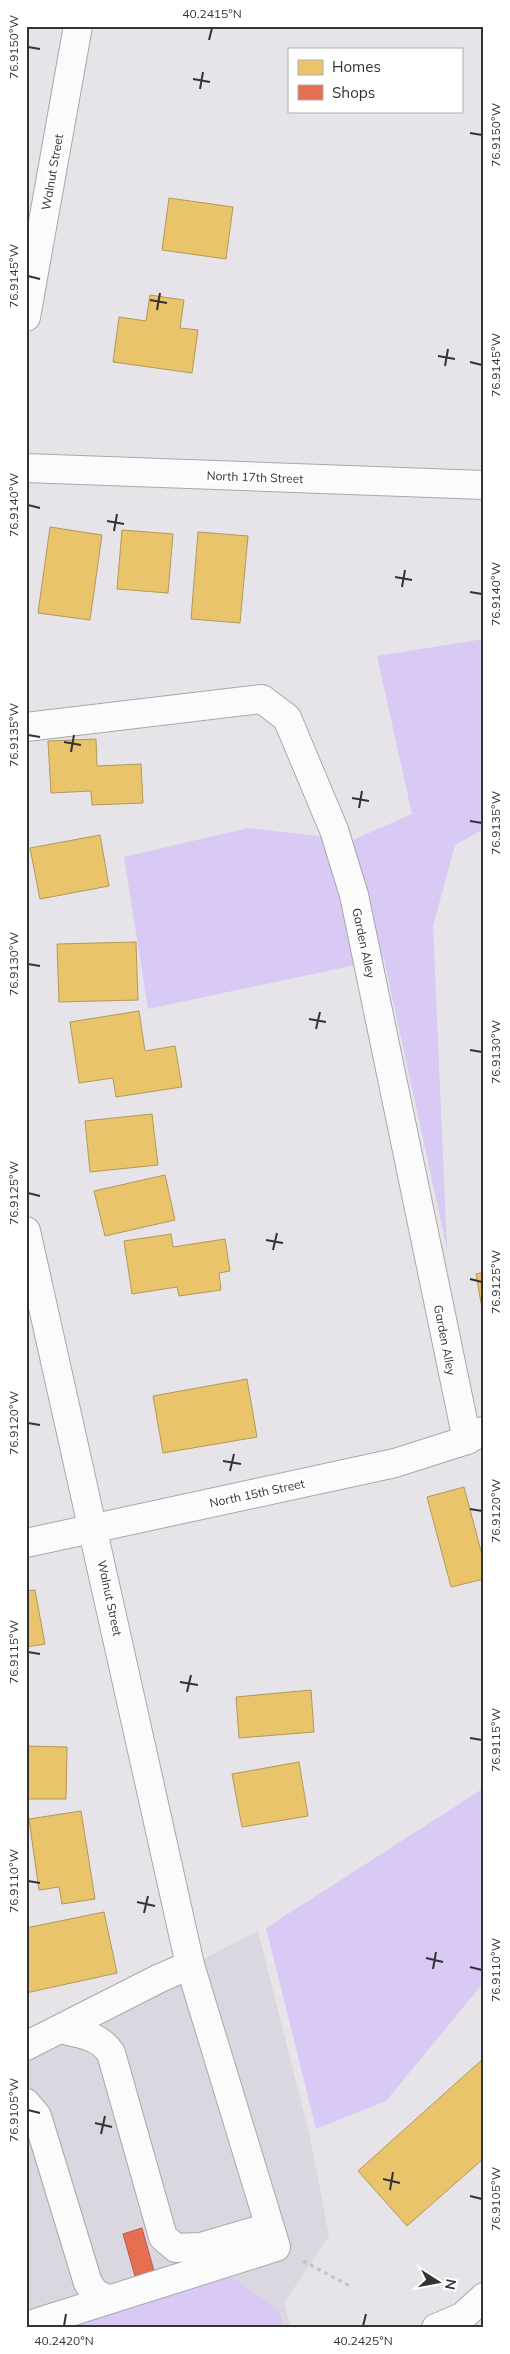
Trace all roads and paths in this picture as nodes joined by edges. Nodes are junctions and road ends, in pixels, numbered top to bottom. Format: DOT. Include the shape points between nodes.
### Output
graph roads {
  1 [pos="78,26"];
  2 [pos="26,317"];
  3 [pos="26,468"];
  4 [pos="484,485"];
  5 [pos="26,727"];
  6 [pos="26,1231"];
  7 [pos="475,1435"];
  8 [pos="94,1528"];
  9 [pos="26,1544"];
  10 [pos="190,1965"];
  11 [pos="60,2029"];
  12 [pos="26,2046"];
  13 [pos="26,2103"];
  14 [pos="273,2237"];
  15 [pos="350,2286"];
  16 [pos="484,2297"];
  17 [pos="107,2299"];
  18 [pos="466,2323"];
  19 [pos="26,2326"];
  20 [pos="436,2328"];
  1 -- 2 [label="street, Walnut Street"];
  3 -- 4 [label="street, North 17th Street"];
  5 -- 7 [label="street, Garden Alley" via="262,699 287,718 334,830 354,895"];
  6 -- 8 [label="street, Walnut Street"];
  7 -- 8 [label="street, North 15th Street" via="395,1463"];
  8 -- 9 [label="street, North 15th Street"];
  8 -- 10 [label="street, Walnut Street"];
  10 -- 11 [label="street"];
  10 -- 14 [label="street, Walnut Street"];
  11 -- 12 [label="street"];
  11 -- 14 [label="street" via="93,2037 105,2044 111,2053 163,2237 176,2248"];
  13 -- 17 [label="street" via="37,2116 88,2283 95,2293"];
  14 -- 15 [label="path"];
  14 -- 17 [label="street"];
  16 -- 18 [label="street"];
  17 -- 19 [label="street"];
  18 -- 20 [label="street"];
}
